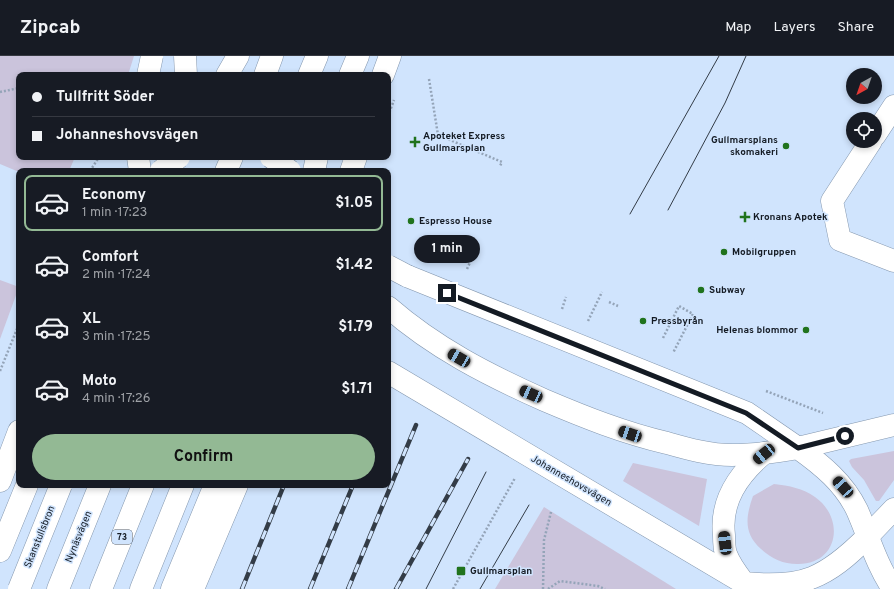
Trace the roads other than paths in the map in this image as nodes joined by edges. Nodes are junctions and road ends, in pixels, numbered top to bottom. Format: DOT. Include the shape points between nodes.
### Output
graph roads {
  1 [pos="152,56"];
  2 [pos="185,56"];
  3 [pos="238,56"];
  4 [pos="272,56"];
  5 [pos="317,56"];
  6 [pos="358,56"];
  7 [pos="390,56"];
  8 [pos="149,72"];
  9 [pos="186,72"];
  10 [pos="229,72"];
  11 [pos="266,72"];
  12 [pos="310,72"];
  13 [pos="351,72"];
  14 [pos="384,72"];
  15 [pos="894,106"];
  16 [pos="882,124"];
  17 [pos="866,148"];
  18 [pos="175,160"];
  19 [pos="275,160"];
  20 [pos="166,168"];
  21 [pos="286,168"];
  22 [pos="894,261"];
  23 [pos="391,268"];
  24 [pos="391,310"];
  25 [pos="391,374"];
  26 [pos="894,425"];
  27 [pos="16,439"];
  28 [pos="798,448"];
  29 [pos="764,454"];
  30 [pos="0,481"];
  31 [pos="26,488"];
  32 [pos="60,488"];
  33 [pos="99,488"];
  34 [pos="142,488"];
  35 [pos="182,488"];
  36 [pos="214,488"];
  37 [pos="236,488"];
  38 [pos="894,509"];
  39 [pos="867,537"];
  40 [pos="0,550"];
  41 [pos="749,586"];
  42 [pos="19,589"];
  43 [pos="58,589"];
  44 [pos="101,589"];
  45 [pos="141,589"];
  46 [pos="172,589"];
  47 [pos="193,589"];
  48 [pos="892,589"];
  1 -- 8 [label="main road, bridge"];
  2 -- 9 [label="main road, bridge"];
  3 -- 10 [label="main road"];
  4 -- 11 [label="main road"];
  5 -- 12 [label="main road"];
  6 -- 13 [label="main road"];
  7 -- 14 [label="main road"];
  15 -- 16 [label="main road"];
  17 -- 22 [label="main road" via="832,201 840,240"];
  18 -- 20 [label="main road, bridge"];
  19 -- 21 [label="main road, bridge"];
  23 -- 28 [label="main road, bridge" via="406,276 746,413"];
  24 -- 29 [label="main road" via="436,345 470,365 597,423 704,452 732,455"];
  25 -- 41 [label="main road, Johanneshovsvägen"];
  26 -- 28 [label="main road"];
  27 -- 30 [label="main road"];
  28 -- 29 [label="main road"];
  28 -- 39 [label="main road" via="823,465 843,487"];
  29 -- 41 [label="main road" via="740,476 726,502 723,517 726,553 733,567"];
  31 -- 40 [label="main road"];
  32 -- 42 [label="main road, Skanstullsbron, bridge"];
  33 -- 43 [label="main road, Nynäsvägen"];
  34 -- 44 [label="main road, 73"];
  35 -- 45 [label="main road"];
  36 -- 46 [label="main road"];
  37 -- 47 [label="main road"];
  38 -- 39 [label="main road"];
  39 -- 41 [label="main road" via="845,559 822,575 789,584"];
  39 -- 48 [label="main road" via="880,570"];
}
